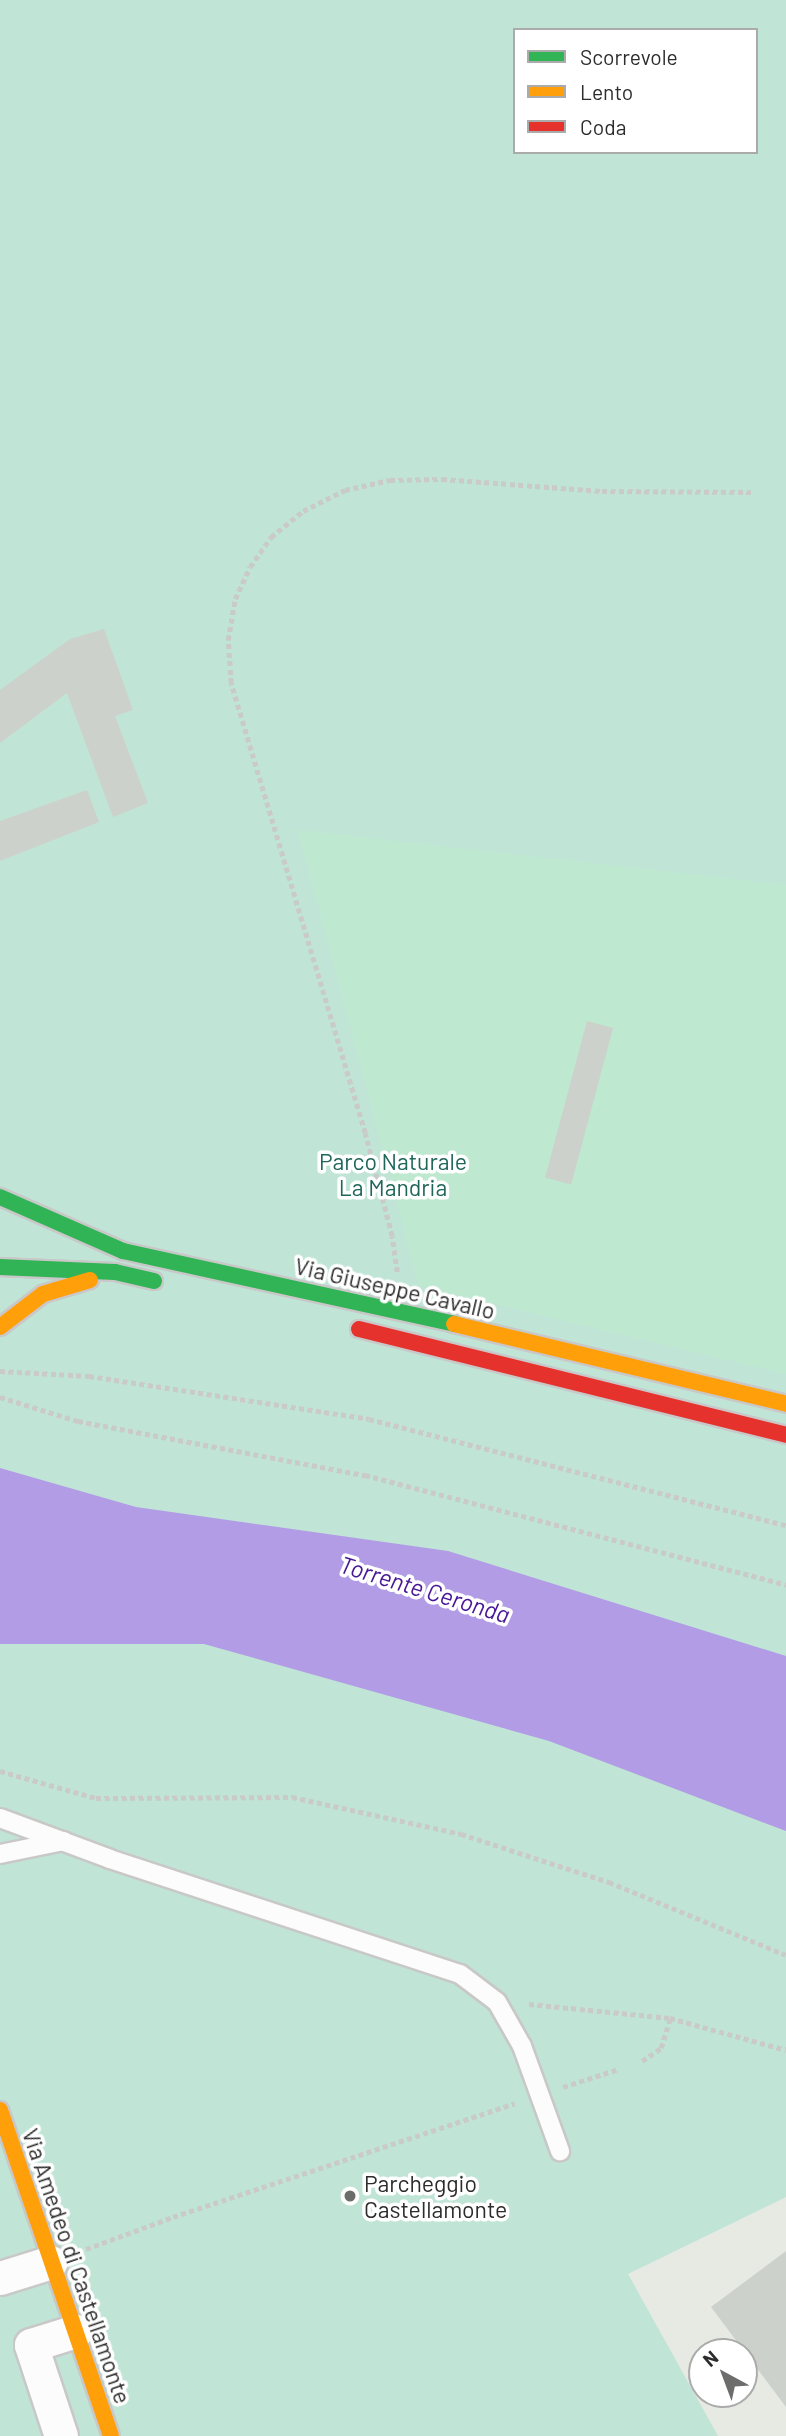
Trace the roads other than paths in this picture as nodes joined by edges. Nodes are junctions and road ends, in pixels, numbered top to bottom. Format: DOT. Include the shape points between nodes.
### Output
graph roads {
  1 [pos="0,1197"];
  2 [pos="0,1266"];
  3 [pos="115,1272"];
  4 [pos="169,1285"];
  5 [pos="343,1325"];
  6 [pos="0,1327"];
  7 [pos="786,1404"];
  8 [pos="786,1435"];
  9 [pos="0,1818"];
  10 [pos="67,1840"];
  11 [pos="0,1854"];
  12 [pos="0,2110"];
  13 [pos="560,2151"];
  14 [pos="51,2262"];
  15 [pos="0,2278"];
  16 [pos="76,2331"];
  17 [pos="61,2436"];
  18 [pos="111,2436"];
  1 -- 7 [label="street, Via Giuseppe Cavallo" via="123,1251 402,1311"];
  2 -- 3 [label="street"];
  3 -- 4 [label="street"];
  3 -- 6 [label="street" via="43,1294"];
  5 -- 8 [label="street, Via Giuseppe Cavallo"];
  9 -- 10 [label="lane"];
  10 -- 11 [label="lane"];
  10 -- 13 [label="lane" via="460,1973 497,2001 522,2046"];
  12 -- 14 [label="street, Via Amedeo di Castellamonte"];
  14 -- 15 [label="street"];
  14 -- 16 [label="street, Via Amedeo di Castellamonte"];
  16 -- 17 [label="street" via="31,2345"];
  16 -- 18 [label="street, Via Amedeo di Castellamonte"];
}
